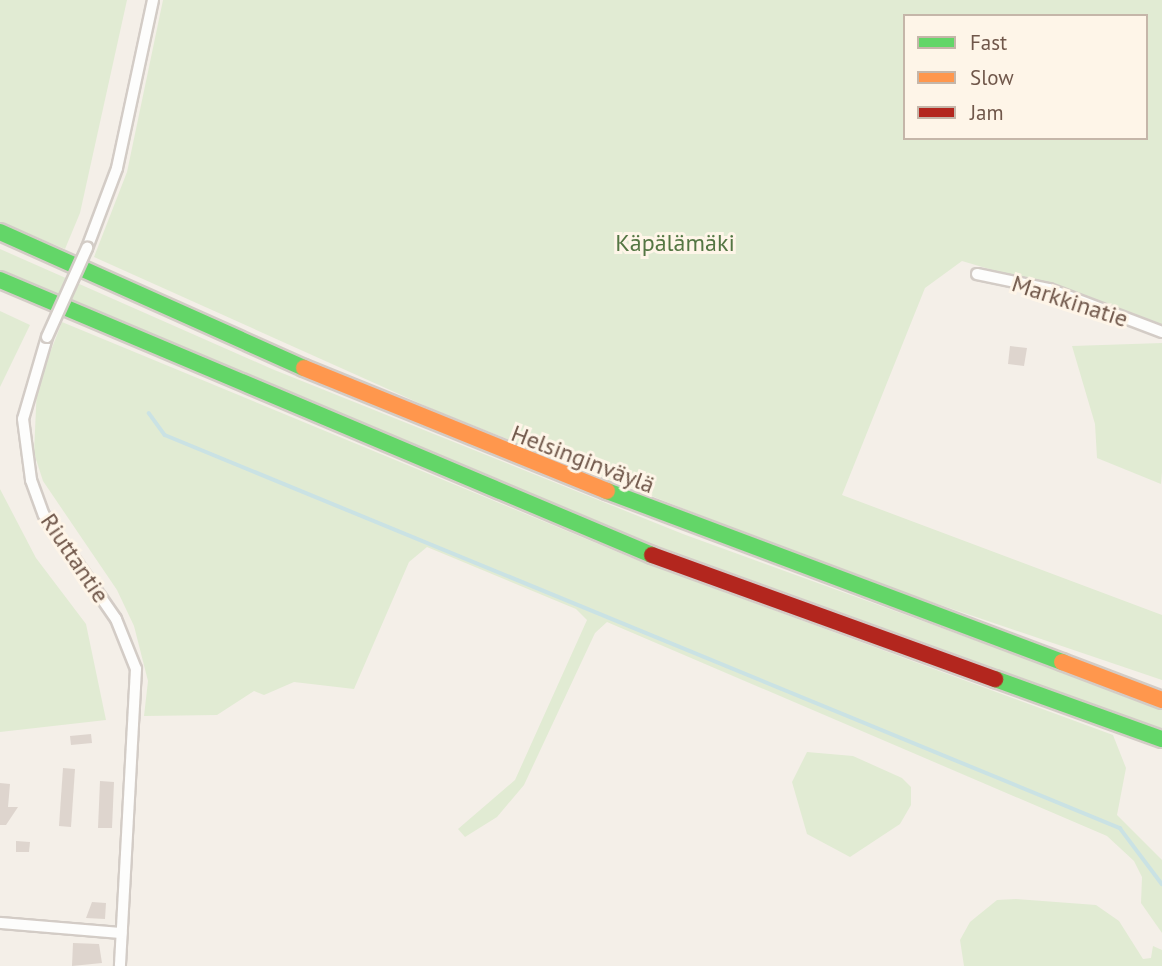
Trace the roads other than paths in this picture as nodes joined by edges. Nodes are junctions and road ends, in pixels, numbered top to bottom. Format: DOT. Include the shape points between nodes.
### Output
graph roads {
  1 [pos="153,0"];
  2 [pos="0,232"];
  3 [pos="977,274"];
  4 [pos="0,280"];
  5 [pos="1162,332"];
  6 [pos="1162,700"];
  7 [pos="1162,739"];
  8 [pos="0,923"];
  9 [pos="122,933"];
  10 [pos="120,966"];
  1 -- 9 [label="street, Riuttantie, bridge" via="117,168 47,337 23,419 31,480 60,542 108,604 135,669"];
  2 -- 6 [label="highway, Helsinginväylä" via="435,426"];
  3 -- 5 [label="street, Markkinatie" via="1049,289"];
  4 -- 7 [label="highway" via="595,534"];
  8 -- 9 [label="street"];
  9 -- 10 [label="street, Riuttantie"];
}
